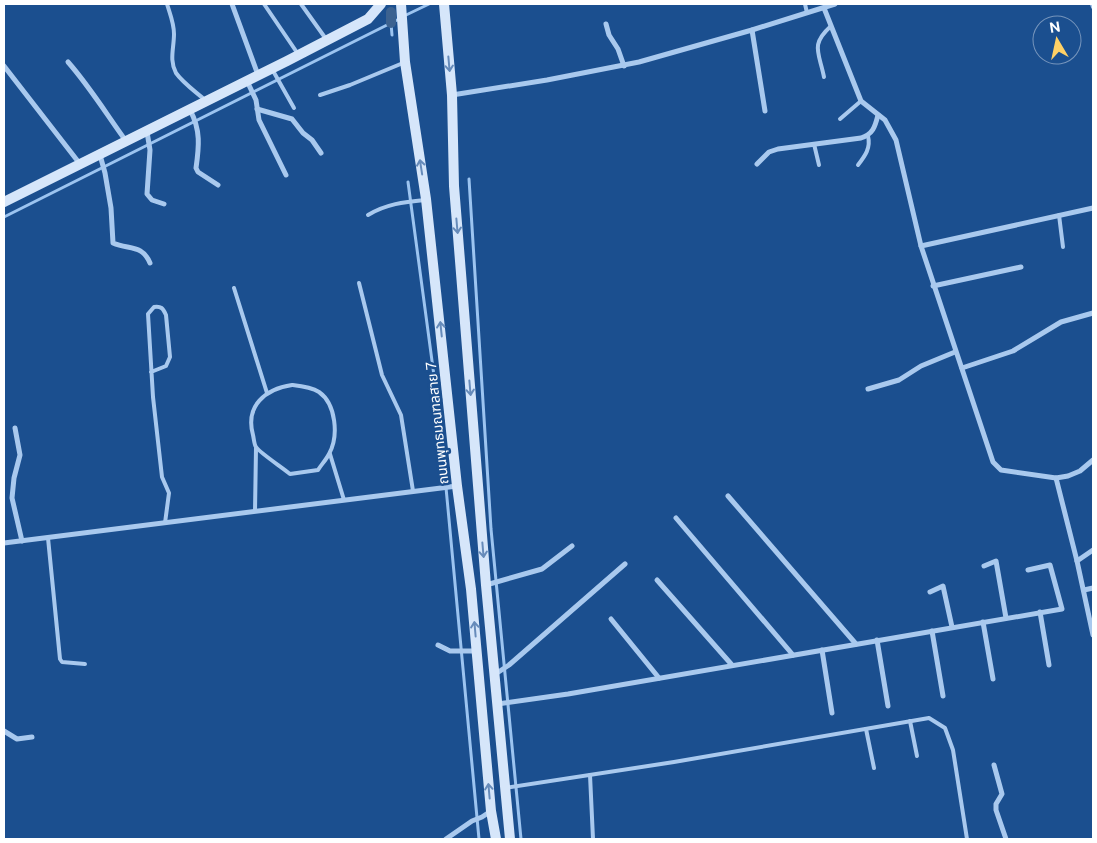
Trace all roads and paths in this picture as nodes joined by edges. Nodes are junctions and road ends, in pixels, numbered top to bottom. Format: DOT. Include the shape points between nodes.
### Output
graph roads {
  1 [pos="167,4"];
  2 [pos="232,4"];
  3 [pos="264,4"];
  4 [pos="302,4"];
  5 [pos="380,4"];
  6 [pos="401,4"];
  7 [pos="444,4"];
  8 [pos="805,4"];
  9 [pos="835,4"];
  10 [pos="822,7"];
  11 [pos="807,13"];
  12 [pos="606,24"];
  13 [pos="831,26"];
  14 [pos="752,30"];
  15 [pos="327,40"];
  16 [pos="299,55"];
  17 [pos="68,62"];
  18 [pos="405,62"];
  19 [pos="4,66"];
  20 [pos="624,66"];
  21 [pos="274,73"];
  22 [pos="258,75"];
  23 [pos="824,77"];
  24 [pos="248,84"];
  25 [pos="320,95"];
  26 [pos="452,95"];
  27 [pos="861,100"];
  28 [pos="206,101"];
  29 [pos="294,108"];
  30 [pos="257,109"];
  31 [pos="765,111"];
  32 [pos="192,113"];
  33 [pos="878,115"];
  34 [pos="840,119"];
  35 [pos="148,136"];
  36 [pos="868,136"];
  37 [pos="126,142"];
  38 [pos="814,144"];
  39 [pos="321,153"];
  40 [pos="101,158"];
  41 [pos="80,164"];
  42 [pos="757,164"];
  43 [pos="819,165"];
  44 [pos="858,165"];
  45 [pos="286,175"];
  46 [pos="218,185"];
  47 [pos="426,200"];
  48 [pos="4,202"];
  49 [pos="164,204"];
  50 [pos="1093,208"];
  51 [pos="368,215"];
  52 [pos="1058,216"];
  53 [pos="921,246"];
  54 [pos="1063,247"];
  55 [pos="150,263"];
  56 [pos="1021,267"];
  57 [pos="359,283"];
  58 [pos="933,286"];
  59 [pos="234,288"];
  60 [pos="1093,313"];
  61 [pos="955,352"];
  62 [pos="962,368"];
  63 [pos="151,372"];
  64 [pos="868,389"];
  65 [pos="267,392"];
  66 [pos="15,428"];
  67 [pos="256,448"];
  68 [pos="330,454"];
  69 [pos="1093,460"];
  70 [pos="1056,478"];
  71 [pos="454,486"];
  72 [pos="412,491"];
  73 [pos="728,496"];
  74 [pos="344,500"];
  75 [pos="255,511"];
  76 [pos="676,518"];
  77 [pos="165,523"];
  78 [pos="48,538"];
  79 [pos="22,541"];
  80 [pos="4,543"];
  81 [pos="572,546"];
  82 [pos="1093,550"];
  83 [pos="1077,561"];
  84 [pos="625,564"];
  85 [pos="984,566"];
  86 [pos="1028,570"];
  87 [pos="657,580"];
  88 [pos="488,585"];
  89 [pos="1093,588"];
  90 [pos="1084,590"];
  91 [pos="930,592"];
  92 [pos="1040,612"];
  93 [pos="1006,618"];
  94 [pos="611,619"];
  95 [pos="983,622"];
  96 [pos="952,627"];
  97 [pos="932,631"];
  98 [pos="1093,635"];
  99 [pos="877,640"];
  100 [pos="856,644"];
  101 [pos="438,645"];
  102 [pos="822,650"];
  103 [pos="471,651"];
  104 [pos="793,655"];
  105 [pos="85,664"];
  106 [pos="732,665"];
  107 [pos="1049,665"];
  108 [pos="497,673"];
  109 [pos="660,678"];
  110 [pos="993,678"];
  111 [pos="942,696"];
  112 [pos="499,704"];
  113 [pos="888,706"];
  114 [pos="832,713"];
  115 [pos="910,721"];
  116 [pos="866,728"];
  117 [pos="4,731"];
  118 [pos="32,737"];
  119 [pos="917,756"];
  120 [pos="994,765"];
  121 [pos="874,768"];
  122 [pos="590,775"];
  123 [pos="506,788"];
  124 [pos="491,811"];
  125 [pos="446,839"];
  126 [pos="496,839"];
  127 [pos="510,839"];
  128 [pos="594,839"];
  129 [pos="967,839"];
  130 [pos="1006,839"];
  1 -- 28 [label="lane" via="174,23 174,68 177,75"];
  2 -- 22 [label="street"];
  3 -- 16 [label="lane"];
  4 -- 15 [label="lane"];
  5 -- 15 [label="main road" via="368,19"];
  6 -- 18 [label="main road, ถนนพุทธมณฑลสาย 7"];
  7 -- 26 [label="main road, one-way"];
  8 -- 11 [label="lane"];
  9 -- 10 [label="street"];
  10 -- 11 [label="street"];
  10 -- 13 [label="street"];
  11 -- 14 [label="street"];
  12 -- 20 [label="street"];
  13 -- 23 [label="lane" via="817,46"];
  13 -- 27 [label="street"];
  14 -- 20 [label="street"];
  14 -- 31 [label="street"];
  15 -- 16 [label="main road"];
  16 -- 21 [label="main road"];
  17 -- 37 [label="street"];
  18 -- 25 [label="lane"];
  47 -- 18 [label="main road, ถนนพุทธมณฑลสาย 7, one-way"];
  19 -- 41 [label="street"];
  20 -- 26 [label="street"];
  21 -- 22 [label="main road"];
  21 -- 29 [label="lane"];
  22 -- 24 [label="main road"];
  24 -- 28 [label="main road"];
  24 -- 30 [label="street"];
  26 -- 88 [label="main road, one-way" via="454,186"];
  27 -- 33 [label="street"];
  27 -- 34 [label="lane"];
  28 -- 32 [label="main road"];
  30 -- 39 [label="street" via="292,119"];
  30 -- 45 [label="street" via="259,120"];
  32 -- 35 [label="main road"];
  32 -- 46 [label="street" via="200,139 196,168"];
  33 -- 36 [label="street"];
  33 -- 53 [label="street" via="896,140"];
  35 -- 37 [label="main road"];
  35 -- 49 [label="street" via="147,194 152,200"];
  36 -- 38 [label="street"];
  36 -- 44 [label="lane" via="868,148"];
  37 -- 40 [label="main road"];
  38 -- 42 [label="street" via="769,152"];
  38 -- 43 [label="lane"];
  40 -- 41 [label="main road"];
  40 -- 55 [label="street" via="111,208 113,243 142,250"];
  41 -- 48 [label="main road"];
  47 -- 51 [label="lane" via="403,202"];
  71 -- 47 [label="main road, ถนนพุทธมณฑลสาย 7, one-way"];
  50 -- 52 [label="street"];
  52 -- 53 [label="street"];
  52 -- 54 [label="lane"];
  53 -- 58 [label="street"];
  56 -- 58 [label="street"];
  57 -- 72 [label="lane" via="382,375 401,415"];
  58 -- 61 [label="street"];
  59 -- 65 [label="lane"];
  60 -- 62 [label="street" via="1061,322 1013,351"];
  61 -- 62 [label="street"];
  61 -- 64 [label="street" via="898,380"];
  62 -- 70 [label="street" via="993,462 1001,470"];
  63 -- 63 [label="lane" via="166,366 170,357 166,314 160,306 148,314"];
  63 -- 77 [label="lane" via="162,478 169,493"];
  65 -- 67 [label="lane" via="252,413 251,428"];
  65 -- 68 [label="lane" via="278,387 303,386 327,400 334,426"];
  66 -- 79 [label="street" via="20,456 12,498"];
  67 -- 68 [label="lane" via="290,474 318,470"];
  67 -- 75 [label="lane"];
  68 -- 74 [label="lane"];
  69 -- 70 [label="street" via="1080,471"];
  70 -- 83 [label="street"];
  71 -- 72 [label="street"];
  103 -- 71 [label="main road, ถนนพุทธมณฑลสาย 7, one-way" via="471,589"];
  72 -- 74 [label="street"];
  73 -- 100 [label="street"];
  74 -- 75 [label="street"];
  75 -- 77 [label="street"];
  76 -- 104 [label="street"];
  77 -- 78 [label="street"];
  78 -- 79 [label="street"];
  78 -- 105 [label="lane" via="60,658 62,662"];
  79 -- 80 [label="street"];
  81 -- 88 [label="street" via="542,568"];
  82 -- 83 [label="street"];
  83 -- 90 [label="street"];
  84 -- 108 [label="street"];
  85 -- 93 [label="street" via="996,561"];
  86 -- 92 [label="street" via="1050,565 1062,608"];
  87 -- 106 [label="street"];
  88 -- 108 [label="main road"];
  89 -- 90 [label="street"];
  90 -- 98 [label="street"];
  91 -- 96 [label="street" via="943,586"];
  92 -- 93 [label="street"];
  92 -- 107 [label="street"];
  93 -- 95 [label="street"];
  94 -- 109 [label="street"];
  95 -- 96 [label="street"];
  95 -- 110 [label="street"];
  96 -- 97 [label="street"];
  97 -- 99 [label="street"];
  97 -- 111 [label="street"];
  99 -- 100 [label="street"];
  99 -- 113 [label="street"];
  100 -- 102 [label="street"];
  101 -- 103 [label="street" via="450,651"];
  102 -- 104 [label="street"];
  102 -- 114 [label="street"];
  124 -- 103 [label="main road, ถนนพุทธมณฑลสาย 7, one-way"];
  104 -- 106 [label="street"];
  106 -- 109 [label="street"];
  108 -- 112 [label="main road"];
  109 -- 112 [label="street"];
  112 -- 123 [label="main road"];
  115 -- 116 [label="lane"];
  115 -- 119 [label="lane"];
  115 -- 129 [label="lane" via="929,718 945,728 953,750"];
  116 -- 121 [label="lane"];
  116 -- 122 [label="lane"];
  117 -- 118 [label="street" via="17,739"];
  120 -- 130 [label="street" via="1002,794 996,810"];
  122 -- 123 [label="lane"];
  122 -- 128 [label="lane"];
  123 -- 127 [label="main road"];
  124 -- 125 [label="street"];
  124 -- 126 [label="main road, ถนนพุทธมณฑลสาย 7"];
}
